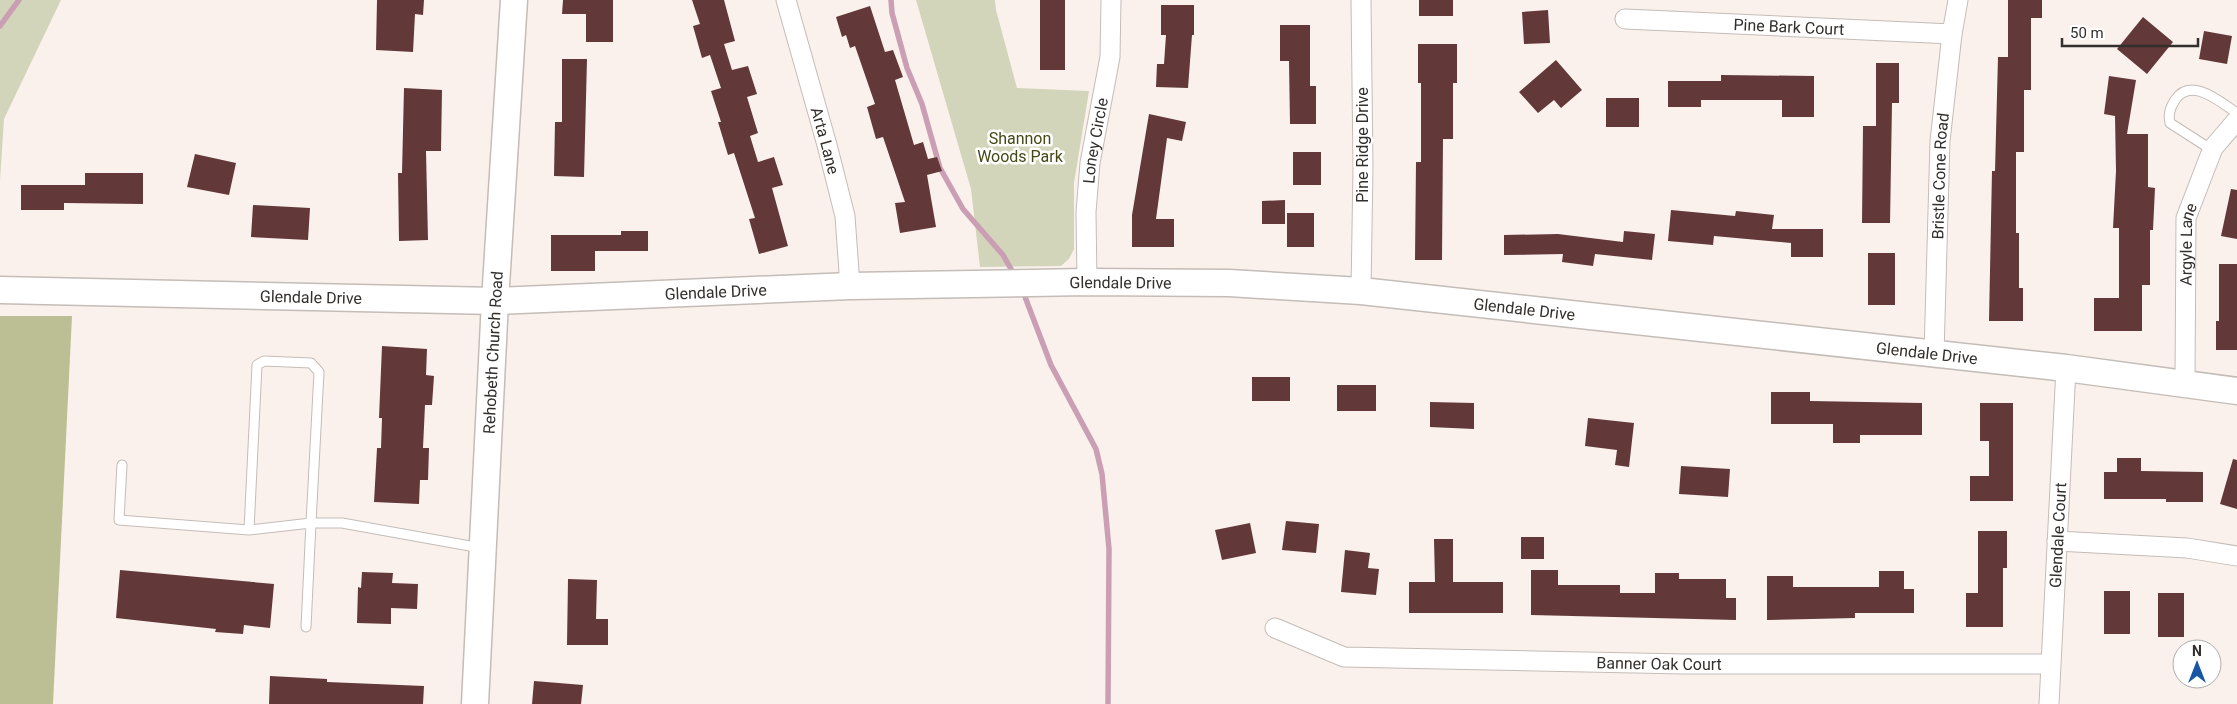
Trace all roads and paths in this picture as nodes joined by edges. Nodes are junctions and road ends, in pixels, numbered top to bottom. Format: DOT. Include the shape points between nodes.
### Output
graph roads {
  1 [pos="514,0"];
  2 [pos="786,0"];
  3 [pos="1111,0"];
  4 [pos="1361,0"];
  5 [pos="1958,0"];
  6 [pos="1625,19"];
  7 [pos="1952,34"];
  8 [pos="2237,113"];
  9 [pos="2237,120"];
  10 [pos="2212,150"];
  11 [pos="1087,282"];
  12 [pos="850,286"];
  13 [pos="0,290"];
  14 [pos="1361,291"];
  15 [pos="495,301"];
  16 [pos="1934,354"];
  17 [pos="2066,368"];
  18 [pos="2185,383"];
  19 [pos="2237,390"];
  20 [pos="122,465"];
  21 [pos="311,523"];
  22 [pos="249,530"];
  23 [pos="2057,541"];
  24 [pos="482,548"];
  25 [pos="2237,556"];
  26 [pos="306,627"];
  27 [pos="1275,628"];
  28 [pos="2050,664"];
  29 [pos="474,704"];
  30 [pos="2048,704"];
  1 -- 15 [label="street, Rehobeth Church Road"];
  2 -- 12 [label="street, Arta Lane" via="845,216"];
  3 -- 11 [label="street, Loney Circle" via="1110,56 1090,163 1086,212"];
  4 -- 14 [label="street, Pine Ridge Drive"];
  5 -- 7 [label="street, Bristle Cone Road"];
  6 -- 7 [label="street, Pine Bark Court"];
  7 -- 16 [label="street, Bristle Cone Road" via="1940,141"];
  8 -- 10 [label="lane" via="2203,92 2187,91 2176,98 2169,111 2170,123"];
  9 -- 10 [label="street, Argyle Lane"];
  10 -- 18 [label="street, Argyle Lane" via="2186,218"];
  11 -- 12 [label="street, Glendale Drive"];
  11 -- 14 [label="street, Glendale Drive" via="1229,283"];
  12 -- 15 [label="street, Glendale Drive"];
  13 -- 15 [label="street, Glendale Drive"];
  14 -- 16 [label="street, Glendale Drive"];
  15 -- 24 [label="street, Rehobeth Church Road"];
  16 -- 17 [label="street, Glendale Drive"];
  17 -- 18 [label="street, Glendale Drive"];
  17 -- 23 [label="street, Glendale Court"];
  18 -- 19 [label="street, Glendale Drive"];
  20 -- 22 [label="lane" via="119,520"];
  21 -- 22 [label="lane"];
  21 -- 22 [label="lane" via="320,372 311,363 264,361 258,365"];
  21 -- 24 [label="lane" via="342,523"];
  21 -- 26 [label="lane"];
  23 -- 25 [label="street" via="2187,548"];
  23 -- 28 [label="street, Glendale Court"];
  24 -- 29 [label="street, Rehobeth Church Road"];
  27 -- 28 [label="street, Banner Oak Court" via="1344,657 1684,664"];
  28 -- 30 [label="street, Glendale Court"];
}
